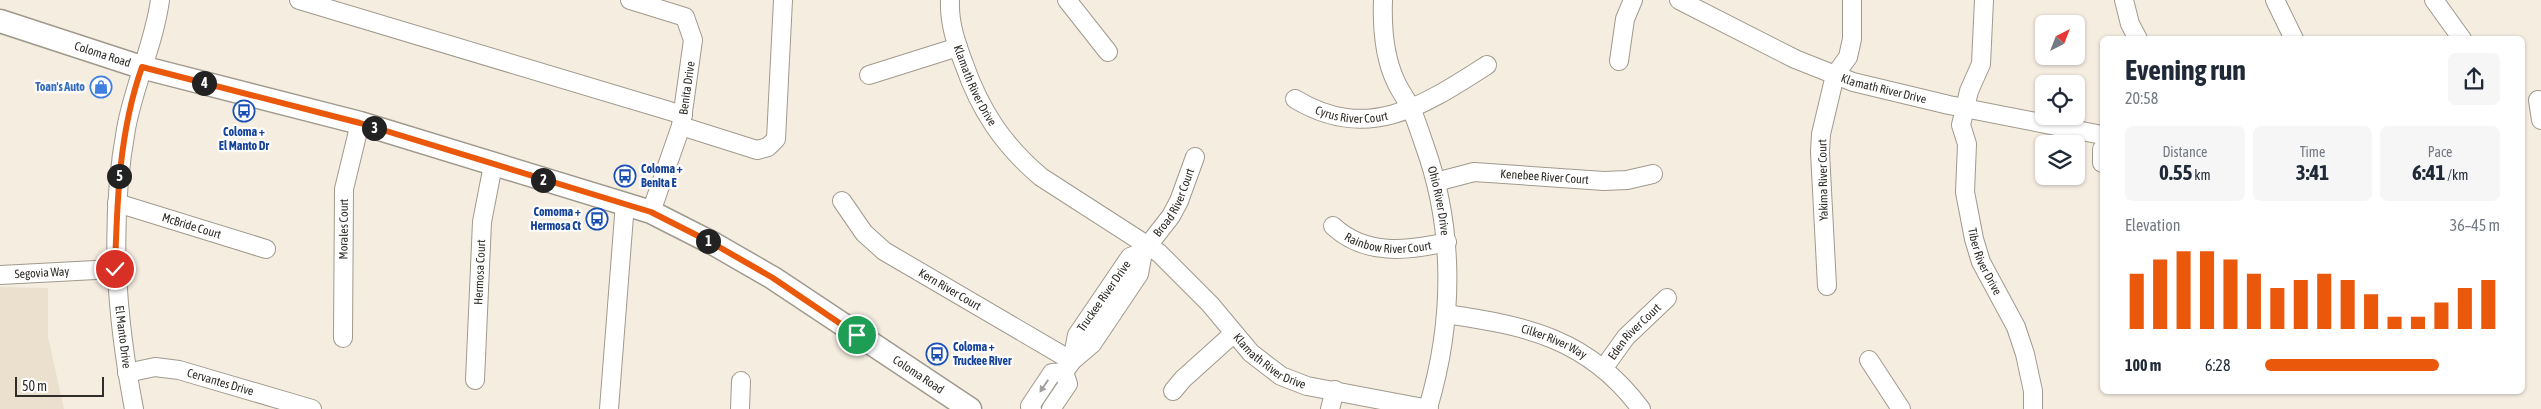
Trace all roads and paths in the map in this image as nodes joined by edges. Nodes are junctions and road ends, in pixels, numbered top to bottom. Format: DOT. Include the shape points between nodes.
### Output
graph roads {
  1 [pos="160,0"];
  2 [pos="300,0"];
  3 [pos="630,0"];
  4 [pos="783,0"];
  5 [pos="950,0"];
  6 [pos="1068,0"];
  7 [pos="1383,0"];
  8 [pos="1633,0"];
  9 [pos="1679,0"];
  10 [pos="1852,0"];
  11 [pos="1984,0"];
  12 [pos="2124,0"];
  13 [pos="2275,0"];
  14 [pos="2434,0"];
  15 [pos="0,21"];
  16 [pos="2136,36"];
  17 [pos="2293,36"];
  18 [pos="2460,36"];
  19 [pos="958,47"];
  20 [pos="1108,52"];
  21 [pos="1619,61"];
  22 [pos="1487,65"];
  23 [pos="142,67"];
  24 [pos="869,75"];
  25 [pos="1835,76"];
  26 [pos="1294,99"];
  27 [pos="2534,101"];
  28 [pos="1965,107"];
  29 [pos="1410,108"];
  30 [pos="682,120"];
  31 [pos="2541,120"];
  32 [pos="360,123"];
  33 [pos="2100,135"];
  34 [pos="1195,156"];
  35 [pos="492,165"];
  36 [pos="1653,174"];
  37 [pos="1436,182"];
  38 [pos="842,201"];
  39 [pos="117,203"];
  40 [pos="626,203"];
  41 [pos="651,212"];
  42 [pos="1333,226"];
  43 [pos="1447,242"];
  44 [pos="266,248"];
  45 [pos="1145,248"];
  46 [pos="115,269"];
  47 [pos="0,275"];
  48 [pos="1827,286"];
  49 [pos="1667,298"];
  50 [pos="1446,314"];
  51 [pos="1233,334"];
  52 [pos="343,338"];
  53 [pos="1869,360"];
  54 [pos="1068,367"];
  55 [pos="1603,369"];
  56 [pos="127,373"];
  57 [pos="475,380"];
  58 [pos="740,381"];
  59 [pos="1335,390"];
  60 [pos="1174,391"];
  61 [pos="134,409"];
  62 [pos="312,409"];
  63 [pos="609,409"];
  64 [pos="740,409"];
  65 [pos="970,409"];
  66 [pos="1032,409"];
  67 [pos="1051,409"];
  68 [pos="1330,409"];
  69 [pos="1429,409"];
  70 [pos="1641,409"];
  71 [pos="1900,409"];
  72 [pos="2033,409"];
  1 -- 23 [label="street, El Manto Drive"];
  2 -- 30 [label="street"];
  3 -- 30 [label="street, Benita Drive" via="685,17 693,40"];
  4 -- 30 [label="street" via="776,139 768,147 757,150"];
  5 -- 19 [label="street, Klamath River Drive" via="952,29"];
  6 -- 20 [label="street"];
  7 -- 29 [label="street, Ohio River Drive" via="1382,25 1389,63"];
  8 -- 21 [label="street" via="1625,20"];
  9 -- 25 [label="street, Klamath River Drive"];
  10 -- 25 [label="street, Yakima River Court" via="1854,21 1848,57"];
  11 -- 28 [label="street, Tiber River Drive" via="1981,64"];
  12 -- 16 [label="street"];
  13 -- 17 [label="street"];
  14 -- 18 [label="street"];
  15 -- 23 [label="main road, Coloma Road"];
  19 -- 24 [label="street"];
  19 -- 45 [label="street, Klamath River Drive" via="982,110 1018,157 1041,177"];
  22 -- 29 [label="street, Cyrus River Court"];
  23 -- 32 [label="main road, Coloma Road"];
  23 -- 39 [label="street, El Manto Drive" via="126,129"];
  25 -- 28 [label="street, Klamath River Drive" via="1878,89"];
  25 -- 48 [label="street, Yakima River Court" via="1821,134 1820,152"];
  26 -- 29 [label="street, Cyrus River Court" via="1320,113 1348,119 1377,119"];
  27 -- 31 [label="street"];
  28 -- 33 [label="street, Klamath River Drive"];
  28 -- 72 [label="street, Tiber River Drive" via="1961,124 1967,144 1965,192 1970,223 1982,262 2016,327 2033,390"];
  29 -- 37 [label="street, Ohio River Drive"];
  30 -- 41 [label="street, Benita Drive"];
  32 -- 35 [label="main road, Coloma Road"];
  32 -- 52 [label="street, Morales Court" via="344,189"];
  34 -- 45 [label="street, Broad River Court" via="1171,216"];
  35 -- 40 [label="main road, Coloma Road"];
  35 -- 57 [label="street, Hermosa Court" via="482,222"];
  36 -- 37 [label="street, Kenebee River Court" via="1604,181 1474,172"];
  37 -- 43 [label="street, Ohio River Drive"];
  38 -- 54 [label="street, Kern River Court" via="864,233 884,250"];
  39 -- 44 [label="street, McBride Court"];
  39 -- 46 [label="street, El Manto Drive"];
  40 -- 41 [label="main road, Coloma Road"];
  40 -- 63 [label="street"];
  41 -- 65 [label="main road, Coloma Road" via="773,278"];
  42 -- 43 [label="street, Rainbow River Court" via="1347,238 1373,248 1410,248"];
  43 -- 50 [label="street, Ohio River Drive"];
  45 -- 51 [label="street, Klamath River Drive" via="1193,286"];
  45 -- 54 [label="street, Truckee River Drive" via="1130,257 1077,334"];
  46 -- 47 [label="street, Segovia Way"];
  46 -- 56 [label="street, El Manto Drive"];
  49 -- 55 [label="street, Eden River Court" via="1626,338"];
  50 -- 55 [label="street, Cilker River Way" via="1527,328 1571,347"];
  50 -- 69 [label="street, Ohio River Drive"];
  51 -- 59 [label="street, Klamath River Drive" via="1251,354 1281,376 1307,386"];
  51 -- 60 [label="street"];
  53 -- 71 [label="street"];
  54 -- 66 [label="street, one-way" via="1052,373 1030,406"];
  54 -- 67 [label="street, Truckee River Drive" via="1068,384"];
  55 -- 70 [label="street, Cilker River Way"];
  56 -- 61 [label="street, El Manto Drive"];
  56 -- 62 [label="street, Cervantes Drive" via="155,367 179,370"];
  58 -- 64 [label="street"];
  59 -- 68 [label="street"];
  59 -- 69 [label="street, Klamath River Drive"];
}
